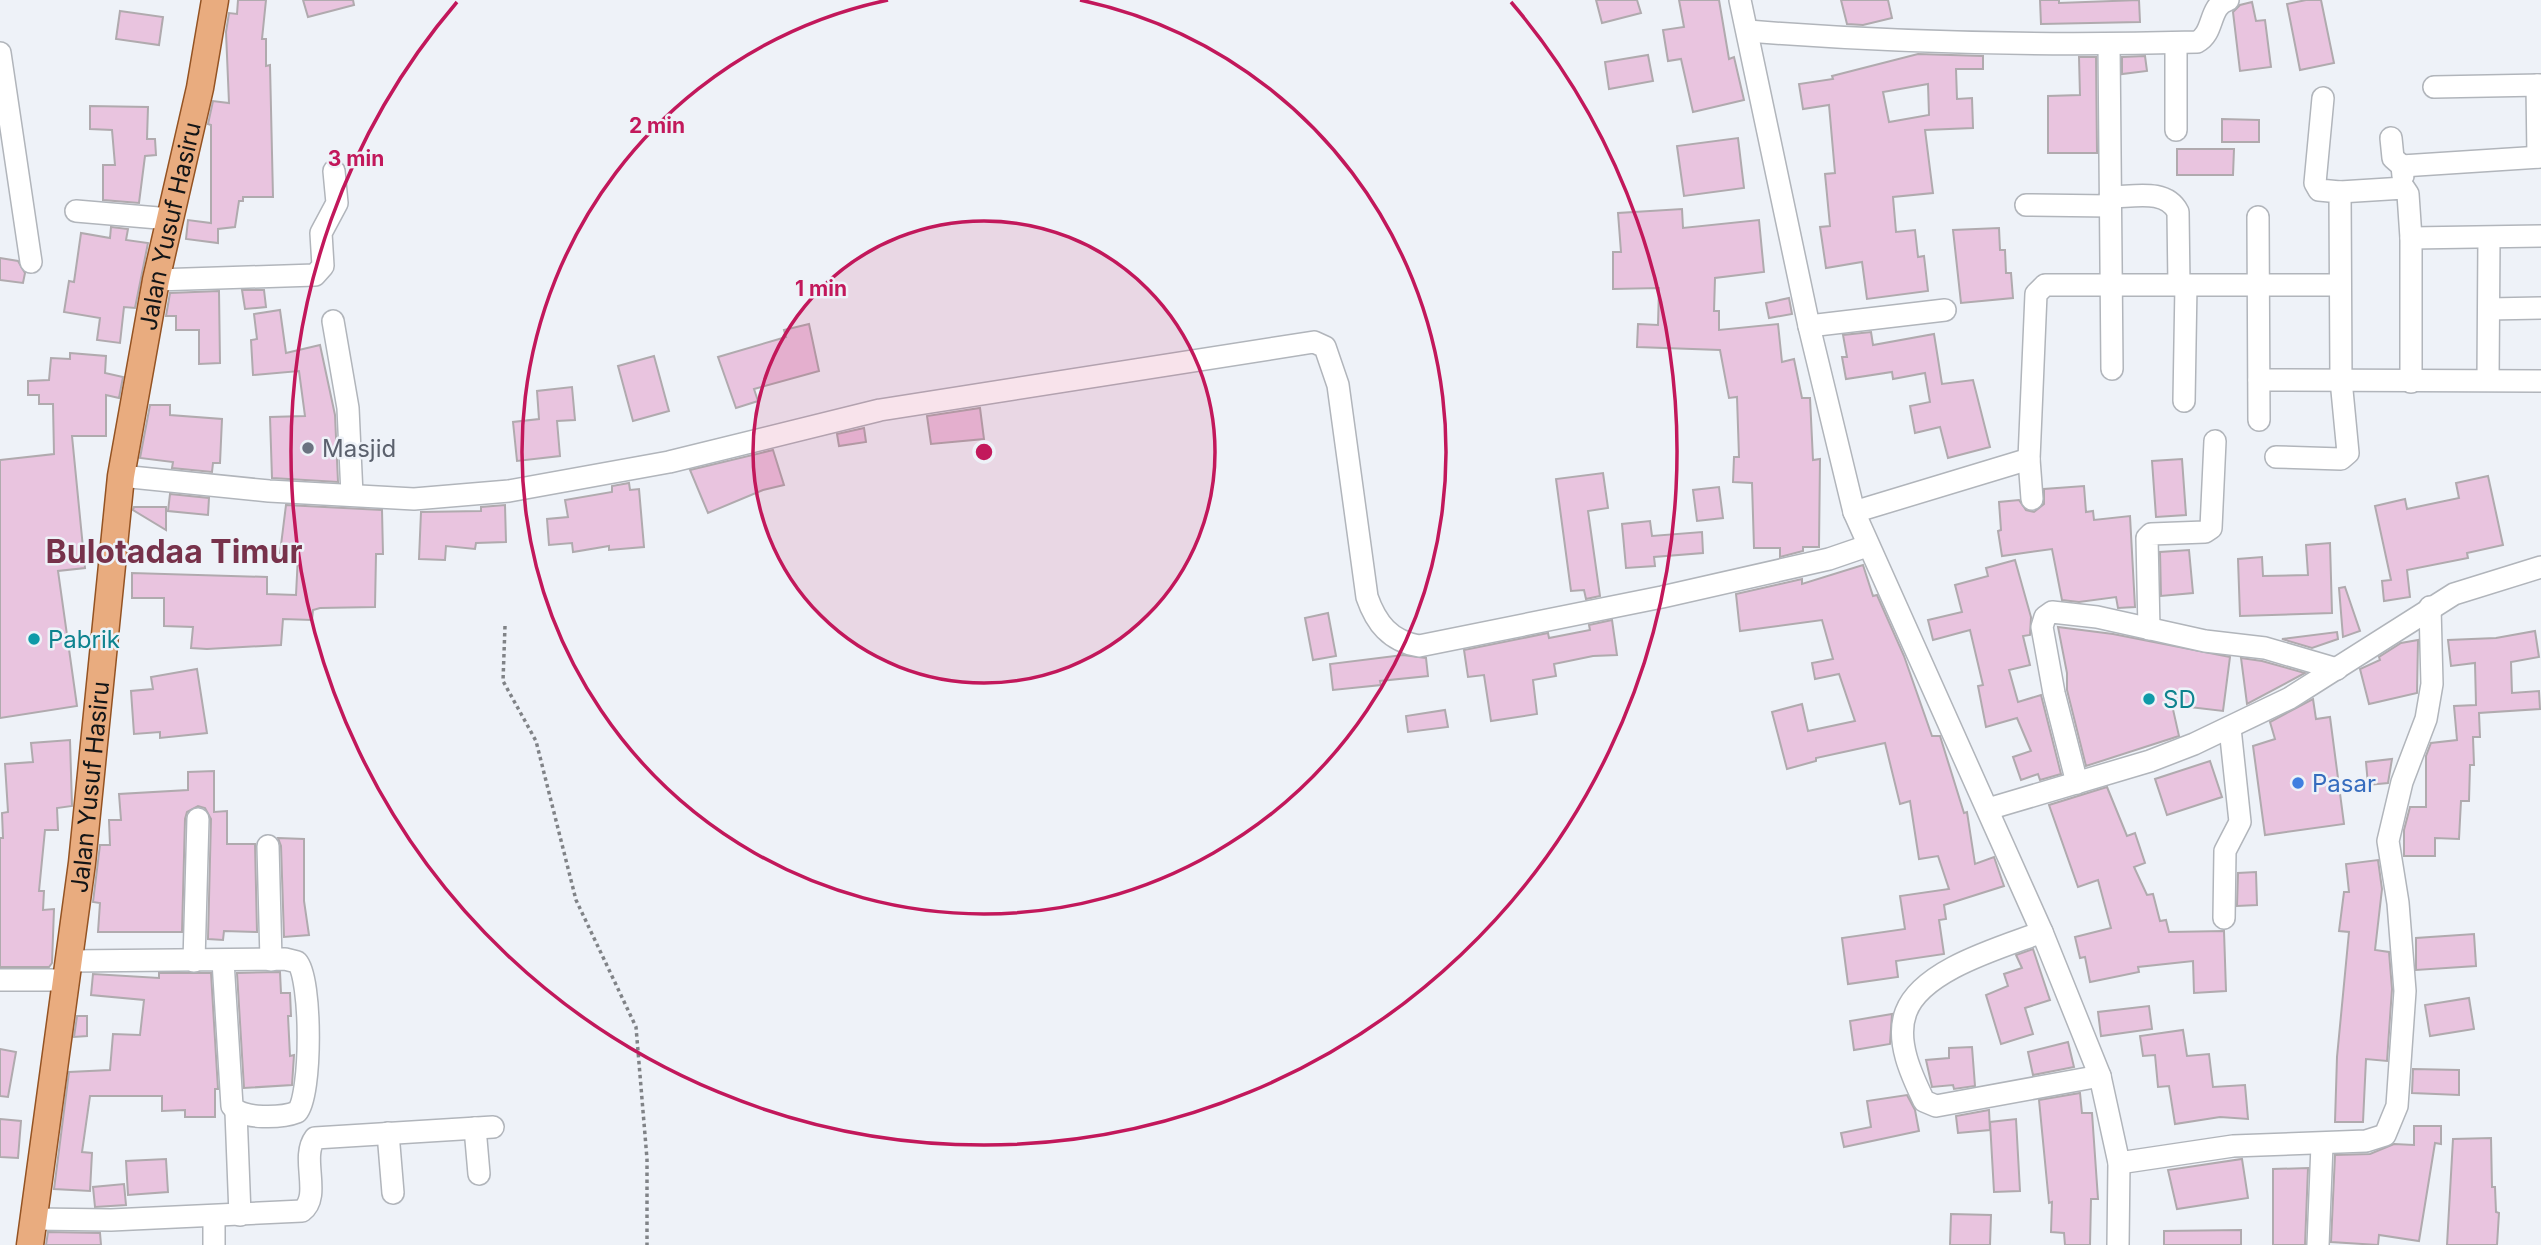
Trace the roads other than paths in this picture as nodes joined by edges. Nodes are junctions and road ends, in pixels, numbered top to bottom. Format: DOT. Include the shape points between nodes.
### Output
graph roads {
  1 [pos="215,0"];
  2 [pos="1740,0"];
  3 [pos="2228,0"];
  4 [pos="1748,31"];
  5 [pos="2176,43"];
  6 [pos="2109,45"];
  7 [pos="0,52"];
  8 [pos="2539,85"];
  9 [pos="2434,87"];
  10 [pos="2323,99"];
  11 [pos="2176,130"];
  12 [pos="2391,138"];
  13 [pos="2539,157"];
  14 [pos="2402,166"];
  15 [pos="334,171"];
  16 [pos="2404,188"];
  17 [pos="2340,192"];
  18 [pos="2110,202"];
  19 [pos="2026,205"];
  20 [pos="76,211"];
  21 [pos="2258,217"];
  22 [pos="170,219"];
  23 [pos="2541,236"];
  24 [pos="2411,238"];
  25 [pos="2489,239"];
  26 [pos="31,262"];
  27 [pos="156,280"];
  28 [pos="2110,285"];
  29 [pos="2183,285"];
  30 [pos="2259,285"];
  31 [pos="2339,285"];
  32 [pos="2541,308"];
  33 [pos="2489,309"];
  34 [pos="1945,310"];
  35 [pos="333,321"];
  36 [pos="1809,326"];
  37 [pos="2112,369"];
  38 [pos="2259,380"];
  39 [pos="2341,380"];
  40 [pos="2488,380"];
  41 [pos="2541,381"];
  42 [pos="2411,382"];
  43 [pos="2184,401"];
  44 [pos="2259,420"];
  45 [pos="2215,441"];
  46 [pos="2276,457"];
  47 [pos="2029,459"];
  48 [pos="121,476"];
  49 [pos="352,495"];
  50 [pos="2032,499"];
  51 [pos="1854,512"];
  52 [pos="1867,546"];
  53 [pos="2541,567"];
  54 [pos="2430,607"];
  55 [pos="2149,629"];
  56 [pos="2337,670"];
  57 [pos="2230,728"];
  58 [pos="2077,783"];
  59 [pos="1988,809"];
  60 [pos="198,819"];
  61 [pos="268,846"];
  62 [pos="2224,918"];
  63 [pos="2042,932"];
  64 [pos="271,960"];
  65 [pos="194,961"];
  66 [pos="223,961"];
  67 [pos="68,971"];
  68 [pos="0,980"];
  69 [pos="2100,1076"];
  70 [pos="236,1112"];
  71 [pos="388,1133"];
  72 [pos="2322,1145"];
  73 [pos="2119,1163"];
  74 [pos="479,1174"];
  75 [pos="393,1193"];
  76 [pos="240,1215"];
  77 [pos="214,1216"];
  78 [pos="34,1219"];
  79 [pos="30,1245"];
  80 [pos="214,1245"];
  81 [pos="2118,1245"];
  82 [pos="2318,1245"];
  1 -- 22 [label="main road, Jalan Yusuf Hasiru"];
  2 -- 4 [label="street"];
  3 -- 5 [label="street" via="2216,8 2202,40"];
  4 -- 6 [label="street" via="1858,40"];
  4 -- 36 [label="street"];
  5 -- 6 [label="street"];
  5 -- 11 [label="street"];
  6 -- 18 [label="street"];
  7 -- 26 [label="street"];
  8 -- 9 [label="street"];
  8 -- 13 [label="street"];
  10 -- 17 [label="street" via="2315,183 2319,190"];
  12 -- 14 [label="street" via="2393,158"];
  13 -- 14 [label="street"];
  14 -- 16 [label="street"];
  15 -- 27 [label="street" via="337,203 321,233 323,266 315,275"];
  16 -- 17 [label="street"];
  16 -- 24 [label="street"];
  17 -- 31 [label="street"];
  18 -- 19 [label="street"];
  18 -- 28 [label="street"];
  18 -- 29 [label="street" via="2162,196 2174,203"];
  20 -- 22 [label="street"];
  21 -- 30 [label="street"];
  22 -- 27 [label="main road, Jalan Yusuf Hasiru"];
  23 -- 25 [label="street"];
  24 -- 25 [label="street"];
  24 -- 42 [label="street"];
  25 -- 33 [label="street"];
  27 -- 48 [label="main road, Jalan Yusuf Hasiru"];
  28 -- 29 [label="street"];
  28 -- 37 [label="street"];
  28 -- 47 [label="street" via="2045,285 2036,294"];
  29 -- 30 [label="street"];
  29 -- 43 [label="street"];
  30 -- 31 [label="street"];
  30 -- 38 [label="street"];
  31 -- 39 [label="street"];
  32 -- 33 [label="street"];
  33 -- 40 [label="street"];
  34 -- 36 [label="street"];
  35 -- 49 [label="street" via="348,408"];
  36 -- 51 [label="street"];
  38 -- 39 [label="street"];
  38 -- 44 [label="street"];
  39 -- 42 [label="street"];
  39 -- 46 [label="street" via="2345,457"];
  40 -- 41 [label="street"];
  40 -- 42 [label="street"];
  45 -- 55 [label="street" via="2211,528 2147,538"];
  47 -- 50 [label="street"];
  47 -- 51 [label="street"];
  48 -- 49 [label="street"];
  48 -- 67 [label="main road, Jalan Yusuf Hasiru"];
  49 -- 52 [label="street" via="426,498 578,481 880,410 1314,342 1325,346 1338,385 1367,597 1375,620 1406,644 1419,646 1662,597"];
  51 -- 52 [label="street"];
  52 -- 59 [label="street"];
  53 -- 54 [label="street" via="2454,594"];
  54 -- 56 [label="street"];
  54 -- 72 [label="street" via="2432,684 2427,719 2402,782 2388,841 2405,991 2397,1106 2390,1127 2378,1139"];
  55 -- 56 [label="street" via="2265,648"];
  55 -- 58 [label="street" via="2053,612 2045,617 2042,627 2048,662"];
  56 -- 57 [label="street"];
  57 -- 58 [label="street" via="2150,761"];
  57 -- 62 [label="street" via="2240,822 2225,850"];
  58 -- 59 [label="street"];
  59 -- 63 [label="street"];
  60 -- 65 [label="street"];
  61 -- 64 [label="street"];
  63 -- 69 [label="street"];
  63 -- 69 [label="street" via="1963,962 1919,993 1906,1012 1903,1034 1908,1064 1924,1101 1936,1106"];
  64 -- 66 [label="street"];
  64 -- 70 [label="street" via="297,962 304,974 307,1041 302,1105 292,1114"];
  65 -- 66 [label="street"];
  65 -- 67 [label="street"];
  66 -- 70 [label="street" via="230,1100"];
  67 -- 68 [label="street"];
  67 -- 78 [label="main road, Jalan Yusuf Hasiru"];
  69 -- 73 [label="street"];
  70 -- 76 [label="street"];
  71 -- 74 [label="street" via="484,1127"];
  71 -- 75 [label="street"];
  71 -- 76 [label="street" via="315,1138 310,1148 306,1209"];
  72 -- 73 [label="street" via="2234,1146"];
  72 -- 82 [label="street"];
  73 -- 81 [label="street"];
  76 -- 77 [label="street"];
  77 -- 78 [label="street"];
  77 -- 80 [label="street"];
  78 -- 79 [label="main road, Jalan Yusuf Hasiru"];
}
